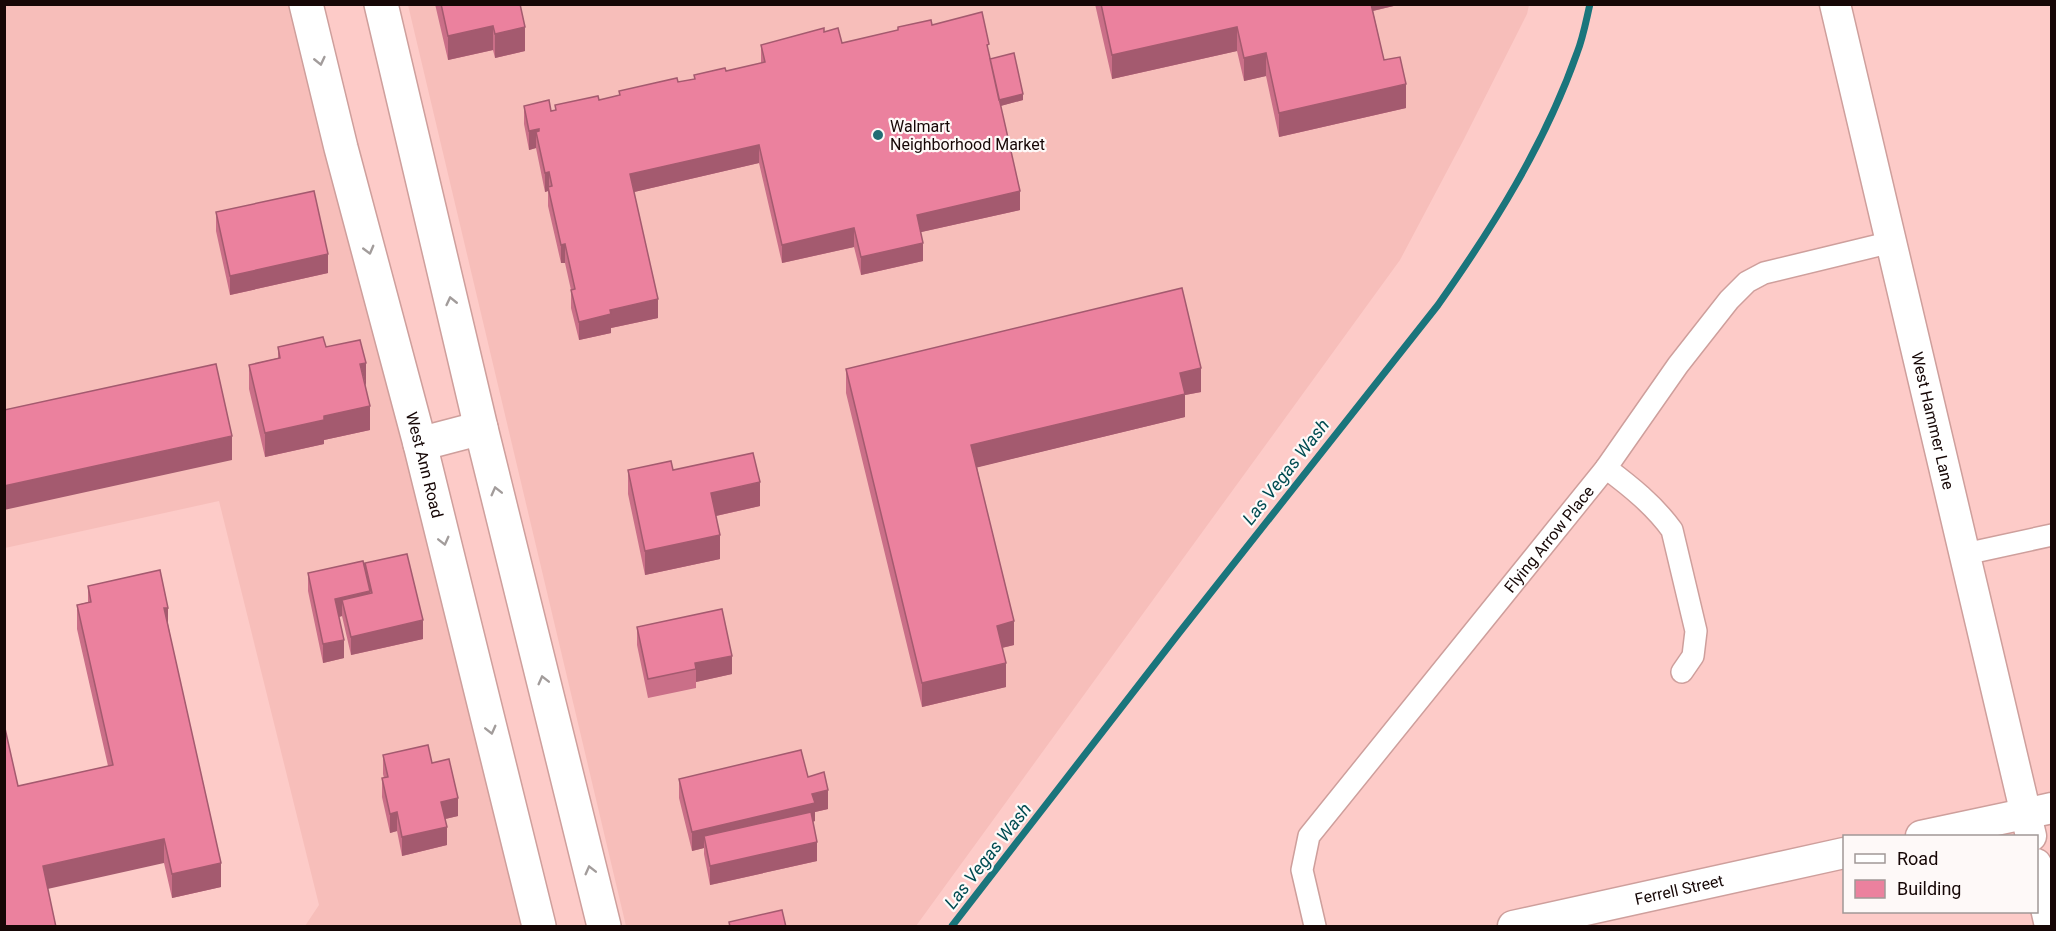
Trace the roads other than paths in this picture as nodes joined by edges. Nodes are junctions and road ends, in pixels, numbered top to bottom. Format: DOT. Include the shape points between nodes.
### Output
graph roads {
  1 [pos="306,4"];
  2 [pos="381,4"];
  3 [pos="1835,4"];
  4 [pos="1892,242"];
  5 [pos="481,428"];
  6 [pos="420,444"];
  7 [pos="1606,468"];
  8 [pos="2052,535"];
  9 [pos="1965,554"];
  10 [pos="1682,672"];
  11 [pos="2036,819"];
  12 [pos="1934,835"];
  13 [pos="1843,853"];
  14 [pos="2038,869"];
  15 [pos="1556,922"];
  16 [pos="539,927"];
  17 [pos="604,927"];
  18 [pos="1316,927"];
  19 [pos="1513,927"];
  20 [pos="2050,927"];
  1 -- 6 [label="main road, West Ann Road, one-way"];
  5 -- 2 [label="main road, one-way"];
  3 -- 4 [label="street, West Hammer Lane"];
  4 -- 7 [label="street, Flying Arrow Place" via="1764,273 1747,282 1678,365"];
  4 -- 9 [label="street, West Hammer Lane"];
  5 -- 6 [label="main road"];
  17 -- 5 [label="main road, one-way"];
  6 -- 16 [label="main road, West Ann Road, one-way"];
  7 -- 10 [label="street" via="1629,485 1672,530 1696,631 1693,656"];
  7 -- 18 [label="street, Flying Arrow Place" via="1310,836 1302,870"];
  8 -- 9 [label="street"];
  9 -- 11 [label="street, West Hammer Lane"];
  11 -- 12 [label="street"];
  13 -- 15 [label="street, Ferrell Street"];
  14 -- 20 [label="street"];
  15 -- 19 [label="street, Ferrell Street"];
}
